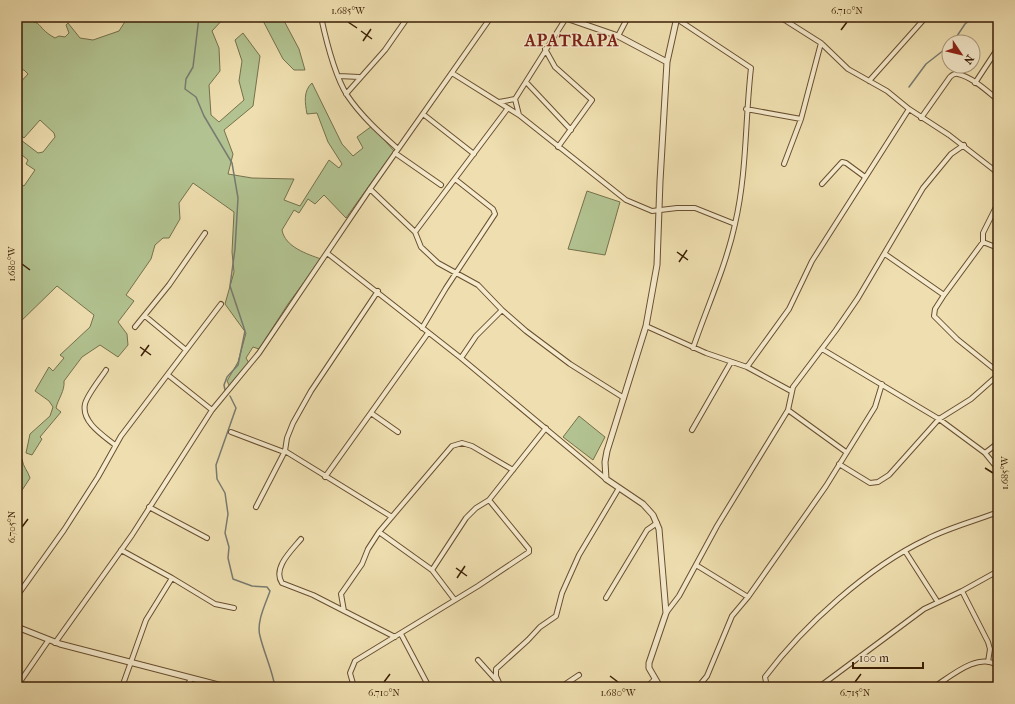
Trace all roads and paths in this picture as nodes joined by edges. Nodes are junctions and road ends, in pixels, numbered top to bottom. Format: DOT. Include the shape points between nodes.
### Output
graph roads {
  1 [pos="321,17"];
  2 [pos="408,17"];
  3 [pos="491,17"];
  4 [pos="628,17"];
  5 [pos="780,17"];
  6 [pos="926,17"];
  7 [pos="564,18"];
  8 [pos="677,18"];
  9 [pos="573,19"];
  10 [pos="618,36"];
  11 [pos="821,43"];
  12 [pos="998,48"];
  13 [pos="545,49"];
  14 [pos="667,62"];
  15 [pos="452,73"];
  16 [pos="339,76"];
  17 [pos="359,78"];
  18 [pos="868,81"];
  19 [pos="526,82"];
  20 [pos="975,83"];
  21 [pos="346,94"];
  22 [pos="515,99"];
  23 [pos="998,100"];
  24 [pos="499,102"];
  25 [pos="508,108"];
  26 [pos="746,109"];
  27 [pos="909,109"];
  28 [pos="423,114"];
  29 [pos="519,115"];
  30 [pos="921,118"];
  31 [pos="801,119"];
  32 [pos="571,130"];
  33 [pos="964,146"];
  34 [pos="558,147"];
  35 [pos="396,151"];
  36 [pos="474,154"];
  37 [pos="784,164"];
  38 [pos="998,173"];
  39 [pos="865,177"];
  40 [pos="455,179"];
  41 [pos="822,184"];
  42 [pos="441,185"];
  43 [pos="370,188"];
  44 [pos="998,203"];
  45 [pos="659,211"];
  46 [pos="735,224"];
  47 [pos="415,232"];
  48 [pos="205,233"];
  49 [pos="983,242"];
  50 [pos="998,248"];
  51 [pos="327,253"];
  52 [pos="885,254"];
  53 [pos="456,273"];
  54 [pos="378,291"];
  55 [pos="944,295"];
  56 [pos="221,304"];
  57 [pos="502,310"];
  58 [pos="145,316"];
  59 [pos="135,326"];
  60 [pos="646,326"];
  61 [pos="422,328"];
  62 [pos="428,333"];
  63 [pos="694,348"];
  64 [pos="822,349"];
  65 [pos="186,350"];
  66 [pos="461,358"];
  67 [pos="731,362"];
  68 [pos="748,367"];
  69 [pos="106,370"];
  70 [pos="998,374"];
  71 [pos="168,375"];
  72 [pos="993,380"];
  73 [pos="882,384"];
  74 [pos="998,385"];
  75 [pos="791,391"];
  76 [pos="624,398"];
  77 [pos="212,410"];
  78 [pos="788,410"];
  79 [pos="371,412"];
  80 [pos="939,418"];
  81 [pos="546,428"];
  82 [pos="692,430"];
  83 [pos="231,432"];
  84 [pos="398,432"];
  85 [pos="998,443"];
  86 [pos="115,445"];
  87 [pos="284,452"];
  88 [pos="846,452"];
  89 [pos="985,453"];
  90 [pos="839,464"];
  91 [pos="998,469"];
  92 [pos="512,470"];
  93 [pos="325,477"];
  94 [pos="606,479"];
  95 [pos="619,488"];
  96 [pos="489,500"];
  97 [pos="256,507"];
  98 [pos="149,508"];
  99 [pos="998,512"];
  100 [pos="392,517"];
  101 [pos="657,523"];
  102 [pos="378,532"];
  103 [pos="207,538"];
  104 [pos="301,539"];
  105 [pos="121,550"];
  106 [pos="905,551"];
  107 [pos="696,565"];
  108 [pos="432,570"];
  109 [pos="998,571"];
  110 [pos="172,578"];
  111 [pos="962,591"];
  112 [pos="17,596"];
  113 [pos="748,597"];
  114 [pos="606,598"];
  115 [pos="454,599"];
  116 [pos="937,601"];
  117 [pos="234,608"];
  118 [pos="344,610"];
  119 [pos="666,613"];
  120 [pos="17,627"];
  121 [pos="401,634"];
  122 [pos="395,637"];
  123 [pos="48,640"];
  124 [pos="55,643"];
  125 [pos="478,660"];
  126 [pos="988,662"];
  127 [pos="131,664"];
  128 [pos="998,666"];
  129 [pos="579,674"];
  130 [pos="191,679"];
  131 [pos="655,679"];
  132 [pos="497,680"];
  133 [pos="17,686"];
  134 [pos="122,687"];
  135 [pos="186,687"];
  136 [pos="226,687"];
  137 [pos="354,687"];
  138 [pos="429,687"];
  139 [pos="501,687"];
  140 [pos="561,687"];
  141 [pos="647,687"];
  142 [pos="660,687"];
  143 [pos="698,687"];
  144 [pos="766,687"];
  145 [pos="819,687"];
  146 [pos="934,687"];
  1 -- 16 [label="street" via="328,50"];
  2 -- 17 [label="street" via="385,50"];
  3 -- 15 [label="street"];
  4 -- 10 [label="street"];
  5 -- 11 [label="street"];
  6 -- 18 [label="street"];
  7 -- 9 [label="street"];
  7 -- 13 [label="street"];
  8 -- 14 [label="street"];
  8 -- 26 [label="street" via="750,66"];
  9 -- 10 [label="street"];
  10 -- 14 [label="street"];
  11 -- 18 [label="street" via="848,69"];
  11 -- 31 [label="street"];
  12 -- 20 [label="street"];
  13 -- 19 [label="street"];
  13 -- 32 [label="street" via="555,67 592,97 592,102"];
  14 -- 45 [label="street"];
  15 -- 24 [label="street"];
  15 -- 28 [label="street"];
  16 -- 17 [label="street"];
  16 -- 21 [label="street"];
  17 -- 21 [label="street"];
  18 -- 27 [label="street" via="887,91"];
  19 -- 22 [label="street"];
  19 -- 32 [label="street"];
  20 -- 23 [label="street"];
  20 -- 30 [label="street" via="954,74"];
  21 -- 35 [label="street"];
  22 -- 24 [label="street"];
  22 -- 29 [label="street"];
  24 -- 25 [label="street"];
  25 -- 29 [label="street"];
  25 -- 36 [label="street"];
  26 -- 31 [label="street"];
  26 -- 46 [label="street" via="746,147"];
  27 -- 30 [label="street"];
  27 -- 39 [label="street"];
  28 -- 35 [label="street"];
  28 -- 36 [label="street"];
  29 -- 34 [label="street"];
  30 -- 33 [label="street"];
  31 -- 37 [label="street"];
  32 -- 34 [label="street"];
  33 -- 38 [label="street"];
  33 -- 52 [label="street" via="951,154 923,188"];
  34 -- 45 [label="street" via="626,200 652,211"];
  35 -- 42 [label="street"];
  35 -- 43 [label="street"];
  36 -- 40 [label="street"];
  39 -- 41 [label="street" via="846,162 842,162"];
  39 -- 68 [label="street" via="812,261 789,309"];
  40 -- 47 [label="street"];
  40 -- 53 [label="street" via="493,209 495,214"];
  43 -- 47 [label="street"];
  43 -- 51 [label="street"];
  44 -- 49 [label="street" via="985,228"];
  45 -- 46 [label="street" via="695,208"];
  45 -- 60 [label="street" via="657,265"];
  46 -- 63 [label="street"];
  47 -- 53 [label="street" via="421,247 438,263"];
  48 -- 58 [label="street"];
  49 -- 50 [label="street"];
  49 -- 55 [label="street"];
  51 -- 54 [label="street"];
  51 -- 77 [label="street" via="259,353"];
  52 -- 55 [label="street"];
  52 -- 64 [label="street"];
  53 -- 57 [label="street" via="478,285"];
  53 -- 61 [label="street"];
  54 -- 61 [label="street"];
  54 -- 87 [label="street" via="311,391 293,424"];
  55 -- 70 [label="street" via="934,316"];
  56 -- 65 [label="street"];
  57 -- 66 [label="street" via="476,336"];
  57 -- 76 [label="street" via="556,354"];
  58 -- 59 [label="street"];
  58 -- 65 [label="street"];
  60 -- 63 [label="street"];
  60 -- 76 [label="street"];
  61 -- 62 [label="street"];
  62 -- 66 [label="street"];
  62 -- 79 [label="street"];
  63 -- 67 [label="street"];
  64 -- 73 [label="street"];
  64 -- 75 [label="street"];
  65 -- 71 [label="street"];
  66 -- 81 [label="street"];
  67 -- 68 [label="street"];
  67 -- 82 [label="street"];
  68 -- 75 [label="street"];
  69 -- 86 [label="street" via="85,404 86,414 92,425"];
  70 -- 72 [label="street"];
  71 -- 77 [label="street"];
  71 -- 86 [label="street"];
  72 -- 74 [label="street"];
  72 -- 80 [label="street" via="971,399"];
  73 -- 80 [label="street"];
  73 -- 88 [label="street" via="874,407"];
  75 -- 78 [label="street" via="792,399"];
  76 -- 94 [label="street" via="607,451"];
  77 -- 98 [label="street"];
  78 -- 88 [label="street"];
  78 -- 107 [label="street"];
  79 -- 84 [label="street"];
  79 -- 93 [label="street"];
  80 -- 89 [label="street"];
  80 -- 90 [label="street" via="897,468 878,482 868,482"];
  81 -- 92 [label="street"];
  81 -- 94 [label="street"];
  83 -- 87 [label="street"];
  85 -- 89 [label="street"];
  86 -- 112 [label="street" via="64,530"];
  87 -- 93 [label="street"];
  87 -- 97 [label="street"];
  88 -- 90 [label="street"];
  89 -- 91 [label="street"];
  90 -- 113 [label="street"];
  92 -- 96 [label="street"];
  92 -- 100 [label="street" via="472,446 462,443 452,446"];
  93 -- 100 [label="street"];
  94 -- 95 [label="street"];
  95 -- 101 [label="street" via="643,504"];
  95 -- 132 [label="street" via="578,555 562,593 556,616 540,627 499,665 496,670"];
  96 -- 108 [label="street" via="466,518"];
  96 -- 115 [label="street" via="530,551"];
  98 -- 103 [label="street"];
  98 -- 105 [label="street"];
  99 -- 106 [label="street" via="926,539"];
  100 -- 102 [label="street"];
  101 -- 114 [label="street" via="647,530"];
  101 -- 119 [label="street"];
  102 -- 108 [label="street"];
  102 -- 118 [label="street" via="362,564 341,594"];
  104 -- 118 [label="street" via="282,564 280,580"];
  105 -- 110 [label="street"];
  105 -- 124 [label="street"];
  106 -- 116 [label="street"];
  106 -- 144 [label="street" via="857,585 806,629 765,677"];
  107 -- 113 [label="street"];
  107 -- 119 [label="street" via="679,596"];
  108 -- 115 [label="street"];
  109 -- 111 [label="street"];
  110 -- 117 [label="street" via="215,604"];
  110 -- 127 [label="street" via="146,620"];
  111 -- 116 [label="street"];
  111 -- 126 [label="street" via="988,642"];
  113 -- 143 [label="street" via="732,616 707,676"];
  115 -- 121 [label="street"];
  116 -- 145 [label="street"];
  118 -- 122 [label="street"];
  119 -- 131 [label="street" via="648,663"];
  120 -- 123 [label="street"];
  121 -- 122 [label="street"];
  121 -- 138 [label="street"];
  122 -- 137 [label="street" via="356,661 350,673"];
  123 -- 124 [label="street"];
  123 -- 133 [label="street"];
  124 -- 127 [label="street"];
  125 -- 132 [label="street"];
  126 -- 128 [label="street"];
  126 -- 146 [label="street" via="971,665"];
  127 -- 130 [label="street"];
  127 -- 134 [label="street"];
  129 -- 140 [label="street"];
  130 -- 135 [label="street"];
  130 -- 136 [label="street"];
  131 -- 141 [label="street"];
  131 -- 142 [label="street"];
  132 -- 139 [label="street"];
}
